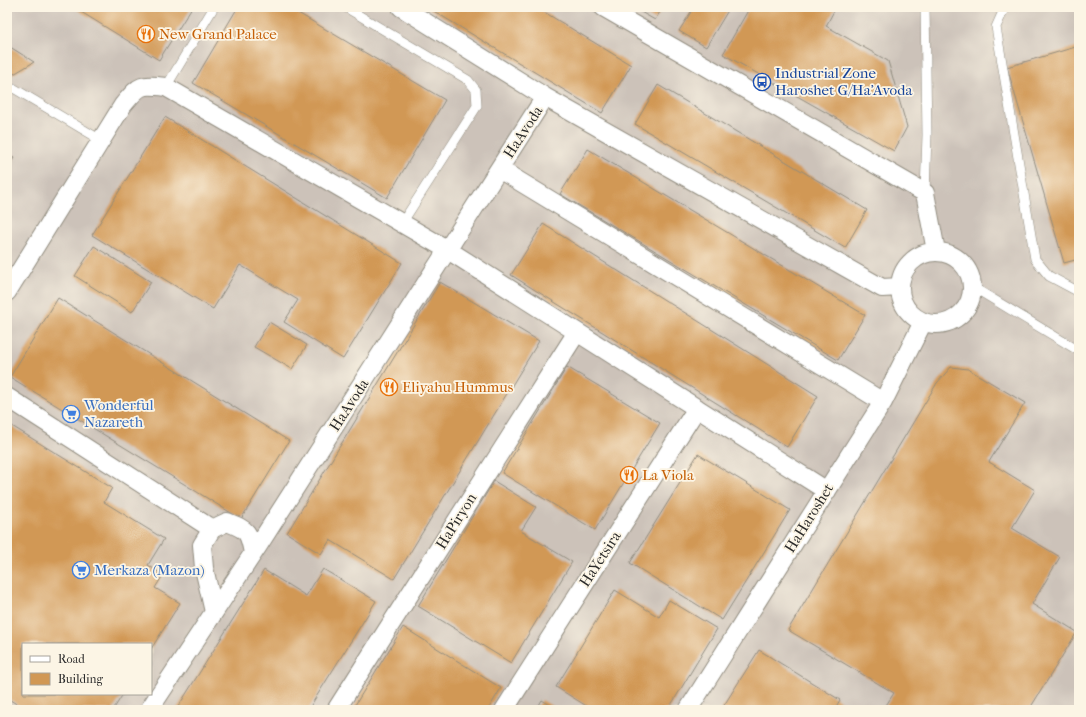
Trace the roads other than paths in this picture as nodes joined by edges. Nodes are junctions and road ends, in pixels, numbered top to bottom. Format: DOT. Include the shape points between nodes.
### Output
graph roads {
  1 [pos="214,7"];
  2 [pos="345,7"];
  3 [pos="401,7"];
  4 [pos="603,7"];
  5 [pos="925,7"];
  6 [pos="1005,7"];
  7 [pos="166,87"];
  8 [pos="15,89"];
  9 [pos="545,97"];
  10 [pos="101,140"];
  11 [pos="499,170"];
  12 [pos="925,193"];
  13 [pos="402,223"];
  14 [pos="448,250"];
  15 [pos="936,251"];
  16 [pos="900,287"];
  17 [pos="972,287"];
  18 [pos="7,292"];
  19 [pos="1079,292"];
  20 [pos="923,322"];
  21 [pos="577,332"];
  22 [pos="1079,351"];
  23 [pos="7,397"];
  24 [pos="883,402"];
  25 [pos="697,408"];
  26 [pos="827,490"];
  27 [pos="212,529"];
  28 [pos="253,554"];
  29 [pos="214,612"];
  30 [pos="149,710"];
  31 [pos="336,710"];
  32 [pos="504,710"];
  33 [pos="688,710"];
  1 -- 7 [label="lane"];
  2 -- 13 [label="lane" via="468,80 476,90 477,106"];
  3 -- 9 [label="street"];
  4 -- 12 [label="street"];
  5 -- 12 [label="lane"];
  6 -- 19 [label="lane" via="996,28 1035,259 1049,276"];
  7 -- 10 [label="street" via="147,85 137,88"];
  7 -- 13 [label="street"];
  8 -- 10 [label="lane"];
  9 -- 11 [label="street, HaAvoda"];
  9 -- 16 [label="street" via="882,288"];
  10 -- 18 [label="street"];
  11 -- 14 [label="street, HaAvoda"];
  11 -- 24 [label="street"];
  12 -- 15 [label="street"];
  13 -- 14 [label="street"];
  14 -- 21 [label="street"];
  14 -- 28 [label="street, HaAvoda"];
  15 -- 16 [label="street" via="914,258 906,266"];
  15 -- 17 [label="street" via="957,258 965,266 971,276"];
  16 -- 20 [label="street" via="901,299 906,308"];
  17 -- 20 [label="street" via="971,299 957,318 946,323"];
  17 -- 22 [label="lane"];
  20 -- 24 [label="street, HaHaroshet"];
  21 -- 25 [label="street"];
  21 -- 31 [label="street, HaPiryon"];
  23 -- 27 [label="street"];
  24 -- 26 [label="street, HaHaroshet"];
  25 -- 26 [label="street"];
  25 -- 32 [label="street, HaYetsira"];
  26 -- 33 [label="street, HaHaroshet"];
  27 -- 28 [label="street" via="227,522 242,528 250,536"];
  27 -- 29 [label="street" via="202,545 204,568"];
  28 -- 29 [label="street, HaAvoda"];
  29 -- 30 [label="street, HaAvoda"];
}
